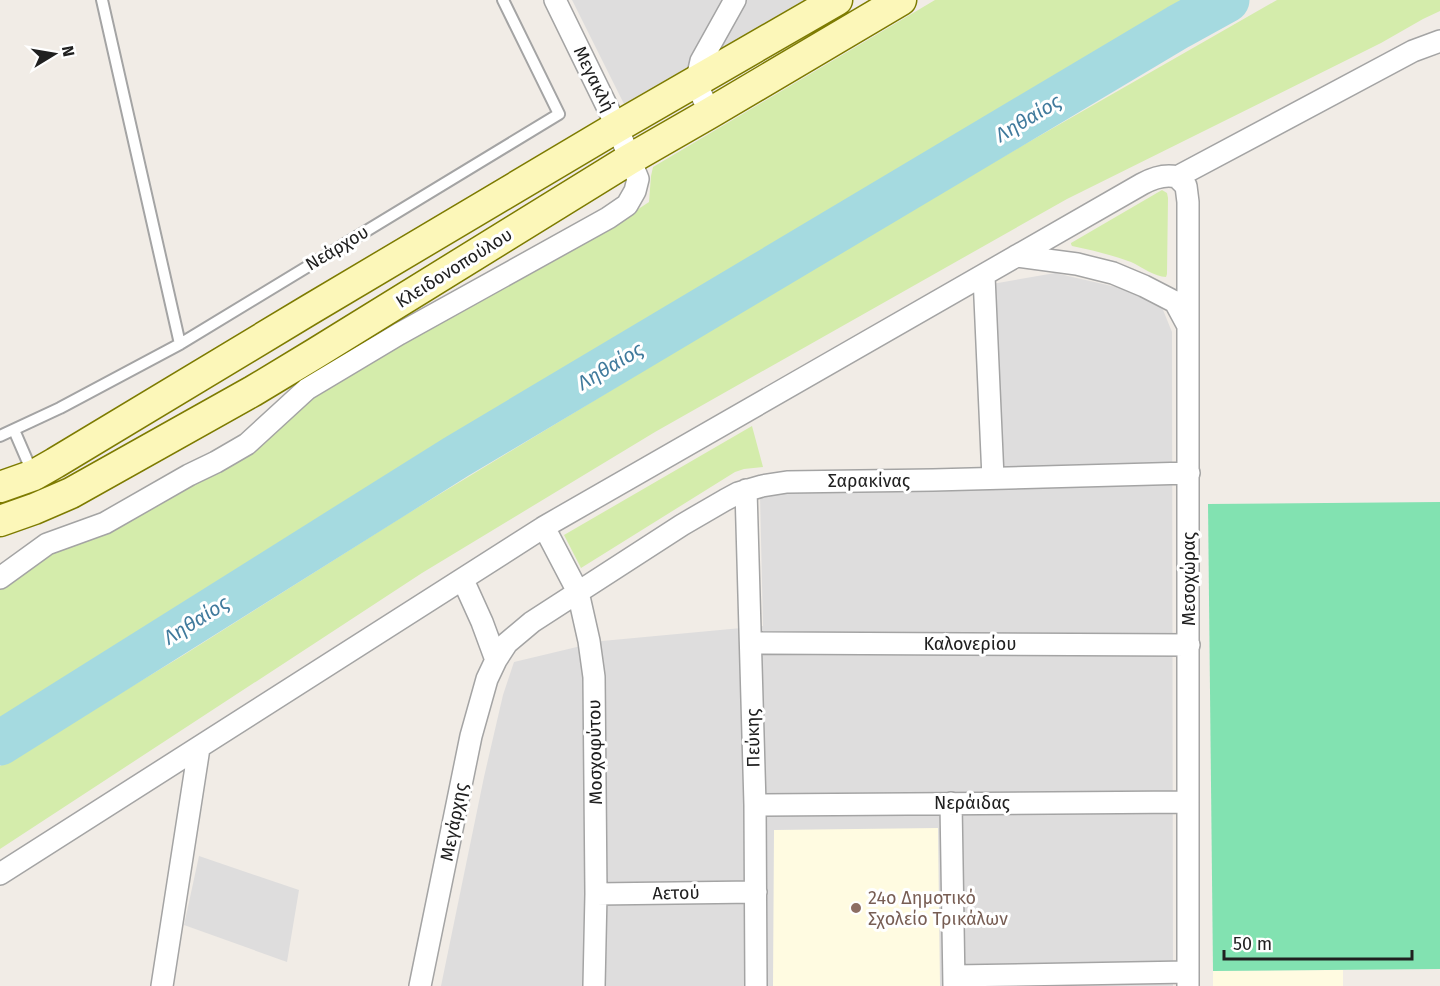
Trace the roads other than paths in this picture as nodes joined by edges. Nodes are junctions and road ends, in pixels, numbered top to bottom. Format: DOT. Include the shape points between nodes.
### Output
graph roads {
  1 [pos="102,0"];
  2 [pos="502,0"];
  3 [pos="555,0"];
  4 [pos="735,0"];
  5 [pos="837,0"];
  6 [pos="901,0"];
  7 [pos="1440,41"];
  8 [pos="696,83"];
  9 [pos="711,113"];
  10 [pos="617,128"];
  11 [pos="630,159"];
  12 [pos="1177,177"];
  13 [pos="1016,256"];
  14 [pos="984,276"];
  15 [pos="1189,328"];
  16 [pos="180,344"];
  17 [pos="296,381"];
  18 [pos="14,430"];
  19 [pos="0,436"];
  20 [pos="1189,474"];
  21 [pos="34,475"];
  22 [pos="993,478"];
  23 [pos="0,487"];
  24 [pos="746,490"];
  25 [pos="0,521"];
  26 [pos="544,527"];
  27 [pos="0,578"];
  28 [pos="463,579"];
  29 [pos="578,592"];
  30 [pos="751,643"];
  31 [pos="1189,645"];
  32 [pos="496,660"];
  33 [pos="199,748"];
  34 [pos="1188,802"];
  35 [pos="951,803"];
  36 [pos="755,805"];
  37 [pos="0,874"];
  38 [pos="756,891"];
  39 [pos="596,894"];
  40 [pos="1188,979"];
  41 [pos="954,981"];
  42 [pos="162,986"];
  43 [pos="420,986"];
  44 [pos="594,986"];
  45 [pos="756,986"];
  1 -- 16 [label="lane"];
  2 -- 16 [label="lane, Νεάρχου" via="559,114"];
  3 -- 10 [label="street, Μεγακλή"];
  4 -- 8 [label="street" via="701,61"];
  5 -- 8 [label="street, Κλειδονοπούλου"];
  6 -- 9 [label="street, Κλειδονοπούλου"];
  7 -- 12 [label="street" via="1413,51"];
  8 -- 9 [label="street"];
  8 -- 10 [label="street, Κλειδονοπούλου"];
  9 -- 11 [label="street, Κλειδονοπούλου"];
  10 -- 11 [label="street, Μεγακλή"];
  10 -- 21 [label="street, Κλειδονοπούλου"];
  11 -- 17 [label="street, Κλειδονοπούλου"];
  12 -- 13 [label="street" via="1149,181"];
  12 -- 15 [label="street, Μεσοχώρας" via="1188,196"];
  13 -- 14 [label="street"];
  13 -- 15 [label="street" via="1113,273 1174,302"];
  14 -- 22 [label="street"];
  14 -- 26 [label="street"];
  15 -- 20 [label="street, Μεσοχώρας"];
  16 -- 18 [label="lane, Νεάρχου"];
  17 -- 25 [label="street, Κλειδονοπούλου" via="34,509"];
  17 -- 27 [label="street" via="247,444 105,523 47,544"];
  18 -- 19 [label="lane, Νεάρχου"];
  18 -- 21 [label="lane"];
  20 -- 22 [label="street, Σαρακίνας"];
  20 -- 31 [label="street, Μεσοχώρας"];
  21 -- 23 [label="street, Κλειδονοπούλου"];
  22 -- 24 [label="street, Σαρακίνας" via="787,482"];
  24 -- 29 [label="street, Σαρακίνας" via="682,525"];
  24 -- 30 [label="street, Πεύκης"];
  26 -- 28 [label="street"];
  26 -- 29 [label="street, Μοσχοφύτου"];
  28 -- 32 [label="street"];
  28 -- 33 [label="street"];
  29 -- 32 [label="street, Μεγάρχης" via="517,634"];
  29 -- 39 [label="street, Μοσχοφύτου" via="594,677"];
  30 -- 31 [label="street, Καλονερίου"];
  30 -- 36 [label="street, Πεύκης"];
  31 -- 34 [label="street, Μεσοχώρας"];
  32 -- 43 [label="street, Μεγάρχης" via="471,736"];
  33 -- 37 [label="street"];
  33 -- 42 [label="street"];
  34 -- 35 [label="street, Νεράιδας"];
  34 -- 40 [label="street, Μεσοχώρας"];
  35 -- 36 [label="street, Νεράιδας"];
  35 -- 41 [label="street"];
  36 -- 38 [label="street, Πεύκης"];
  38 -- 39 [label="street, Αετού"];
  38 -- 45 [label="street, Πεύκης"];
  39 -- 44 [label="street, Μοσχοφύτου"];
  40 -- 41 [label="street"];
}
